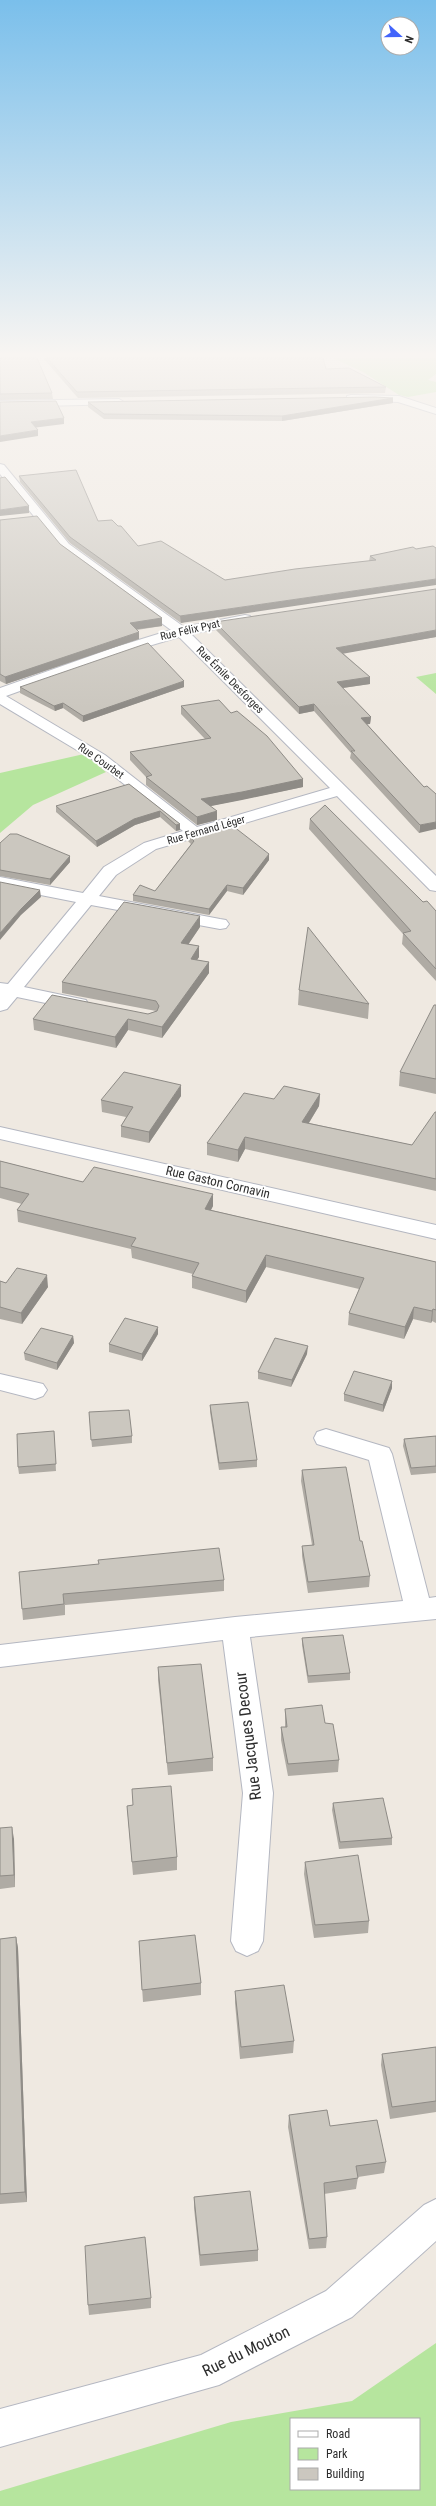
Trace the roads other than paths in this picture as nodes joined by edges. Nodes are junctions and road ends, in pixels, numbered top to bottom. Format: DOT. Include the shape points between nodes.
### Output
graph roads {
  1 [pos="5,475"];
  2 [pos="258,617"];
  3 [pos="181,631"];
  4 [pos="0,693"];
  5 [pos="0,698"];
  6 [pos="341,790"];
  7 [pos="195,833"];
  8 [pos="0,882"];
  9 [pos="436,886"];
  10 [pos="88,898"];
  11 [pos="220,924"];
  12 [pos="6,990"];
  13 [pos="0,1005"];
  14 [pos="96,1007"];
  15 [pos="0,1133"];
  16 [pos="436,1232"];
  17 [pos="0,1382"];
  18 [pos="35,1390"];
  19 [pos="326,1438"];
  20 [pos="427,1608"];
  21 [pos="235,1628"];
  22 [pos="0,1656"];
  23 [pos="248,1941"];
  24 [pos="436,2216"];
  25 [pos="0,2428"];
  1 -- 3 [label="street, Rue Émile Desforges" via="33,518 65,547"];
  2 -- 3 [label="street, Rue Félix Pyat"];
  3 -- 4 [label="street, Rue Félix Pyat"];
  3 -- 6 [label="street, Rue Émile Desforges"];
  5 -- 7 [label="street, Rue Courbet" via="100,758"];
  6 -- 7 [label="street, Rue Fernand Léger"];
  6 -- 9 [label="street, Rue Émile Desforges"];
  7 -- 10 [label="street, Rue Fernand Léger" via="144,850 110,871"];
  8 -- 10 [label="street"];
  10 -- 11 [label="street"];
  10 -- 12 [label="street, Rue Fernand Léger"];
  12 -- 13 [label="street, Rue Fernand Léger"];
  12 -- 14 [label="street"];
  15 -- 16 [label="street, Rue Gaston Cornavin"];
  17 -- 18 [label="street"];
  19 -- 20 [label="street" via="380,1454"];
  20 -- 21 [label="street"];
  21 -- 22 [label="street"];
  21 -- 23 [label="street, Rue Jacques Decour" via="258,1793"];
  24 -- 25 [label="street, Rue du Mouton" via="339,2304 206,2372"];
}
